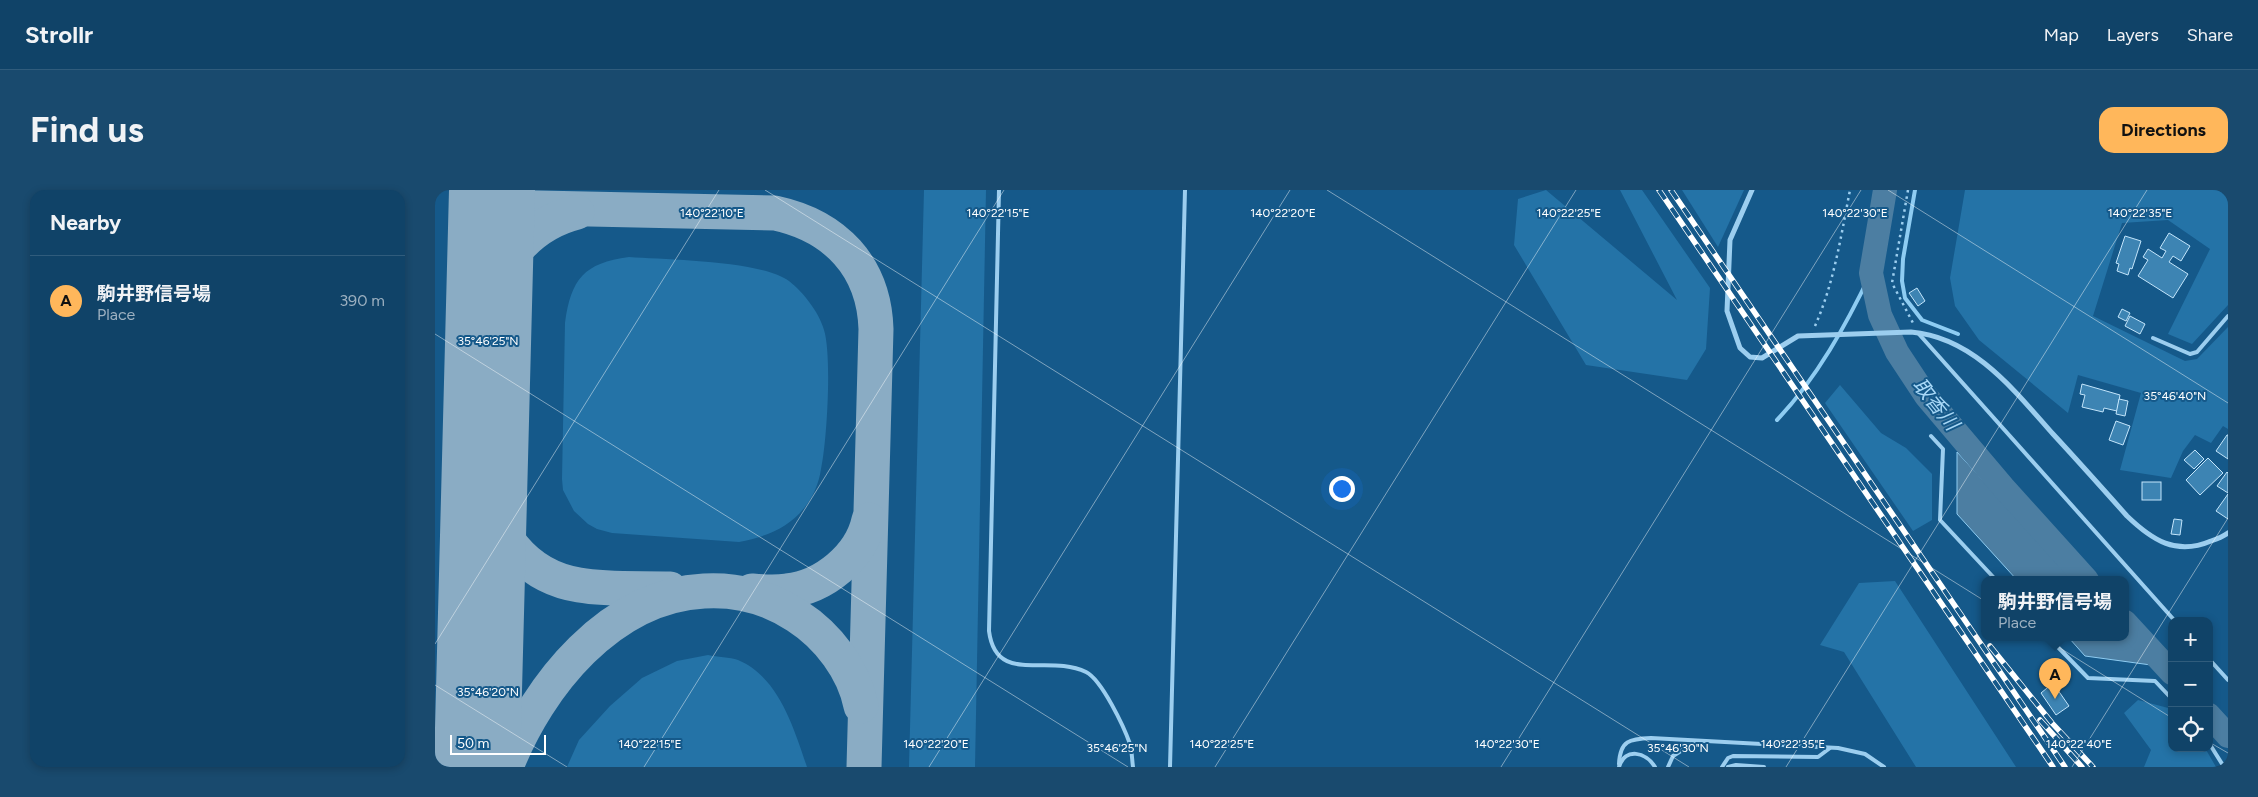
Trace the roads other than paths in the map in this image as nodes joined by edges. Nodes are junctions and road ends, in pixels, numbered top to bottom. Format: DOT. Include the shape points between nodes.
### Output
graph roads {
  1 [pos="999,190"];
  2 [pos="1185,190"];
  3 [pos="1752,190"];
  4 [pos="2228,316"];
  5 [pos="1917,332"];
  6 [pos="2153,338"];
  7 [pos="1931,436"];
  8 [pos="2228,533"];
  9 [pos="1992,576"];
  10 [pos="2171,617"];
  11 [pos="2052,641"];
  12 [pos="2212,662"];
  13 [pos="2228,680"];
  14 [pos="2168,695"];
  15 [pos="1697,742"];
  16 [pos="1830,748"];
  17 [pos="2213,750"];
  18 [pos="2228,763"];
  19 [pos="1619,766"];
  20 [pos="1133,767"];
  21 [pos="1170,767"];
  22 [pos="1655,767"];
  23 [pos="1668,767"];
  24 [pos="1722,767"];
  25 [pos="1728,767"];
  26 [pos="1764,767"];
  27 [pos="1884,767"];
  28 [pos="2223,767"];
  1 -- 20 [label="lane" via="991,645 997,656 1007,663 1060,664 1089,673 1100,686 1123,728 1130,745"];
  2 -- 21 [label="lane"];
  3 -- 5 [label="street" via="1730,240 1727,311 1740,348 1750,357 1763,358 1798,336"];
  4 -- 6 [label="lane" via="2197,352 2190,354"];
  5 -- 8 [label="street" via="1947,340 1975,355 2008,383 2146,534 2184,548 2204,544"];
  5 -- 10 [label="lane"];
  7 -- 9 [label="lane" via="1943,449 1940,520"];
  11 -- 14 [label="lane" via="2089,678 2155,681"];
  12 -- 13 [label="lane"];
  15 -- 16 [label="lane"];
  15 -- 19 [label="lane" via="1683,738 1634,739 1619,751"];
  15 -- 23 [label="lane" via="1673,756"];
  16 -- 24 [label="lane" via="1818,757 1733,756"];
  16 -- 27 [label="lane" via="1865,754"];
  17 -- 28 [label="lane"];
  18 -- 28 [label="street"];
  19 -- 22 [label="lane" via="1624,757 1638,753"];
  25 -- 26 [label="lane"];
}
